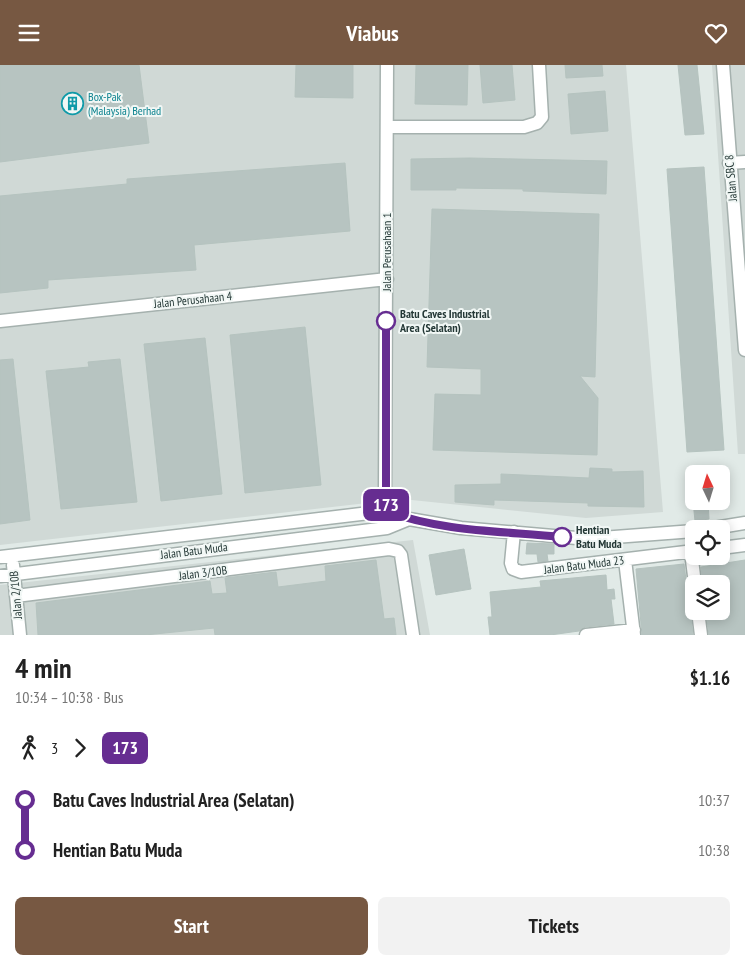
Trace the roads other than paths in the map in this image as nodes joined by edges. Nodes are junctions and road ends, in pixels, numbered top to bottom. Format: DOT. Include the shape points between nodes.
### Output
graph roads {
  1 [pos="387,65"];
  2 [pos="539,65"];
  3 [pos="723,65"];
  4 [pos="387,127"];
  5 [pos="745,162"];
  6 [pos="729,163"];
  7 [pos="387,279"];
  8 [pos="743,300"];
  9 [pos="0,321"];
  10 [pos="745,350"];
  11 [pos="386,511"];
  12 [pos="409,519"];
  13 [pos="745,523"];
  14 [pos="730,525"];
  15 [pos="387,528"];
  16 [pos="514,532"];
  17 [pos="685,532"];
  18 [pos="745,545"];
  19 [pos="730,547"];
  20 [pos="685,553"];
  21 [pos="6,556"];
  22 [pos="625,560"];
  23 [pos="14,574"];
  24 [pos="0,575"];
  25 [pos="16,596"];
  26 [pos="699,620"];
  27 [pos="634,632"];
  28 [pos="20,635"];
  29 [pos="413,635"];
  30 [pos="586,635"];
  31 [pos="701,635"];
  1 -- 4 [label="street, Jalan Perusahaan 1"];
  2 -- 4 [label="street" via="542,117 537,123 524,127 492,128"];
  3 -- 6 [label="street, Jalan SBC 8"];
  4 -- 7 [label="street, Jalan Perusahaan 1"];
  5 -- 6 [label="street"];
  6 -- 8 [label="street, Jalan SBC 8"];
  7 -- 9 [label="street, Jalan Perusahaan 4"];
  7 -- 11 [label="street, Jalan Perusahaan 1"];
  8 -- 10 [label="street, Jalan SBC 8"];
  11 -- 12 [label="street"];
  11 -- 15 [label="street, Jalan Perusahaan 1"];
  11 -- 21 [label="street, Jalan Batu Muda"];
  12 -- 15 [label="street, Jalan Batu Muda"];
  12 -- 16 [label="street" via="461,528"];
  13 -- 14 [label="street"];
  15 -- 23 [label="street, Jalan Batu Muda"];
  16 -- 17 [label="street" via="588,539"];
  16 -- 22 [label="street, Jalan Batu Muda 23" via="511,563 513,569 520,572"];
  18 -- 19 [label="street"];
  20 -- 22 [label="street, Jalan Batu Muda 23"];
  21 -- 23 [label="street, Jalan 2/10B"];
  22 -- 27 [label="street"];
  23 -- 24 [label="street, Jalan Batu Muda"];
  23 -- 25 [label="street, Jalan 2/10B"];
  25 -- 28 [label="street, Jalan 2/10B"];
  25 -- 29 [label="street, Jalan 3/10B" via="389,549 401,555"];
  26 -- 31 [label="street"];
  27 -- 30 [label="street"];
}
